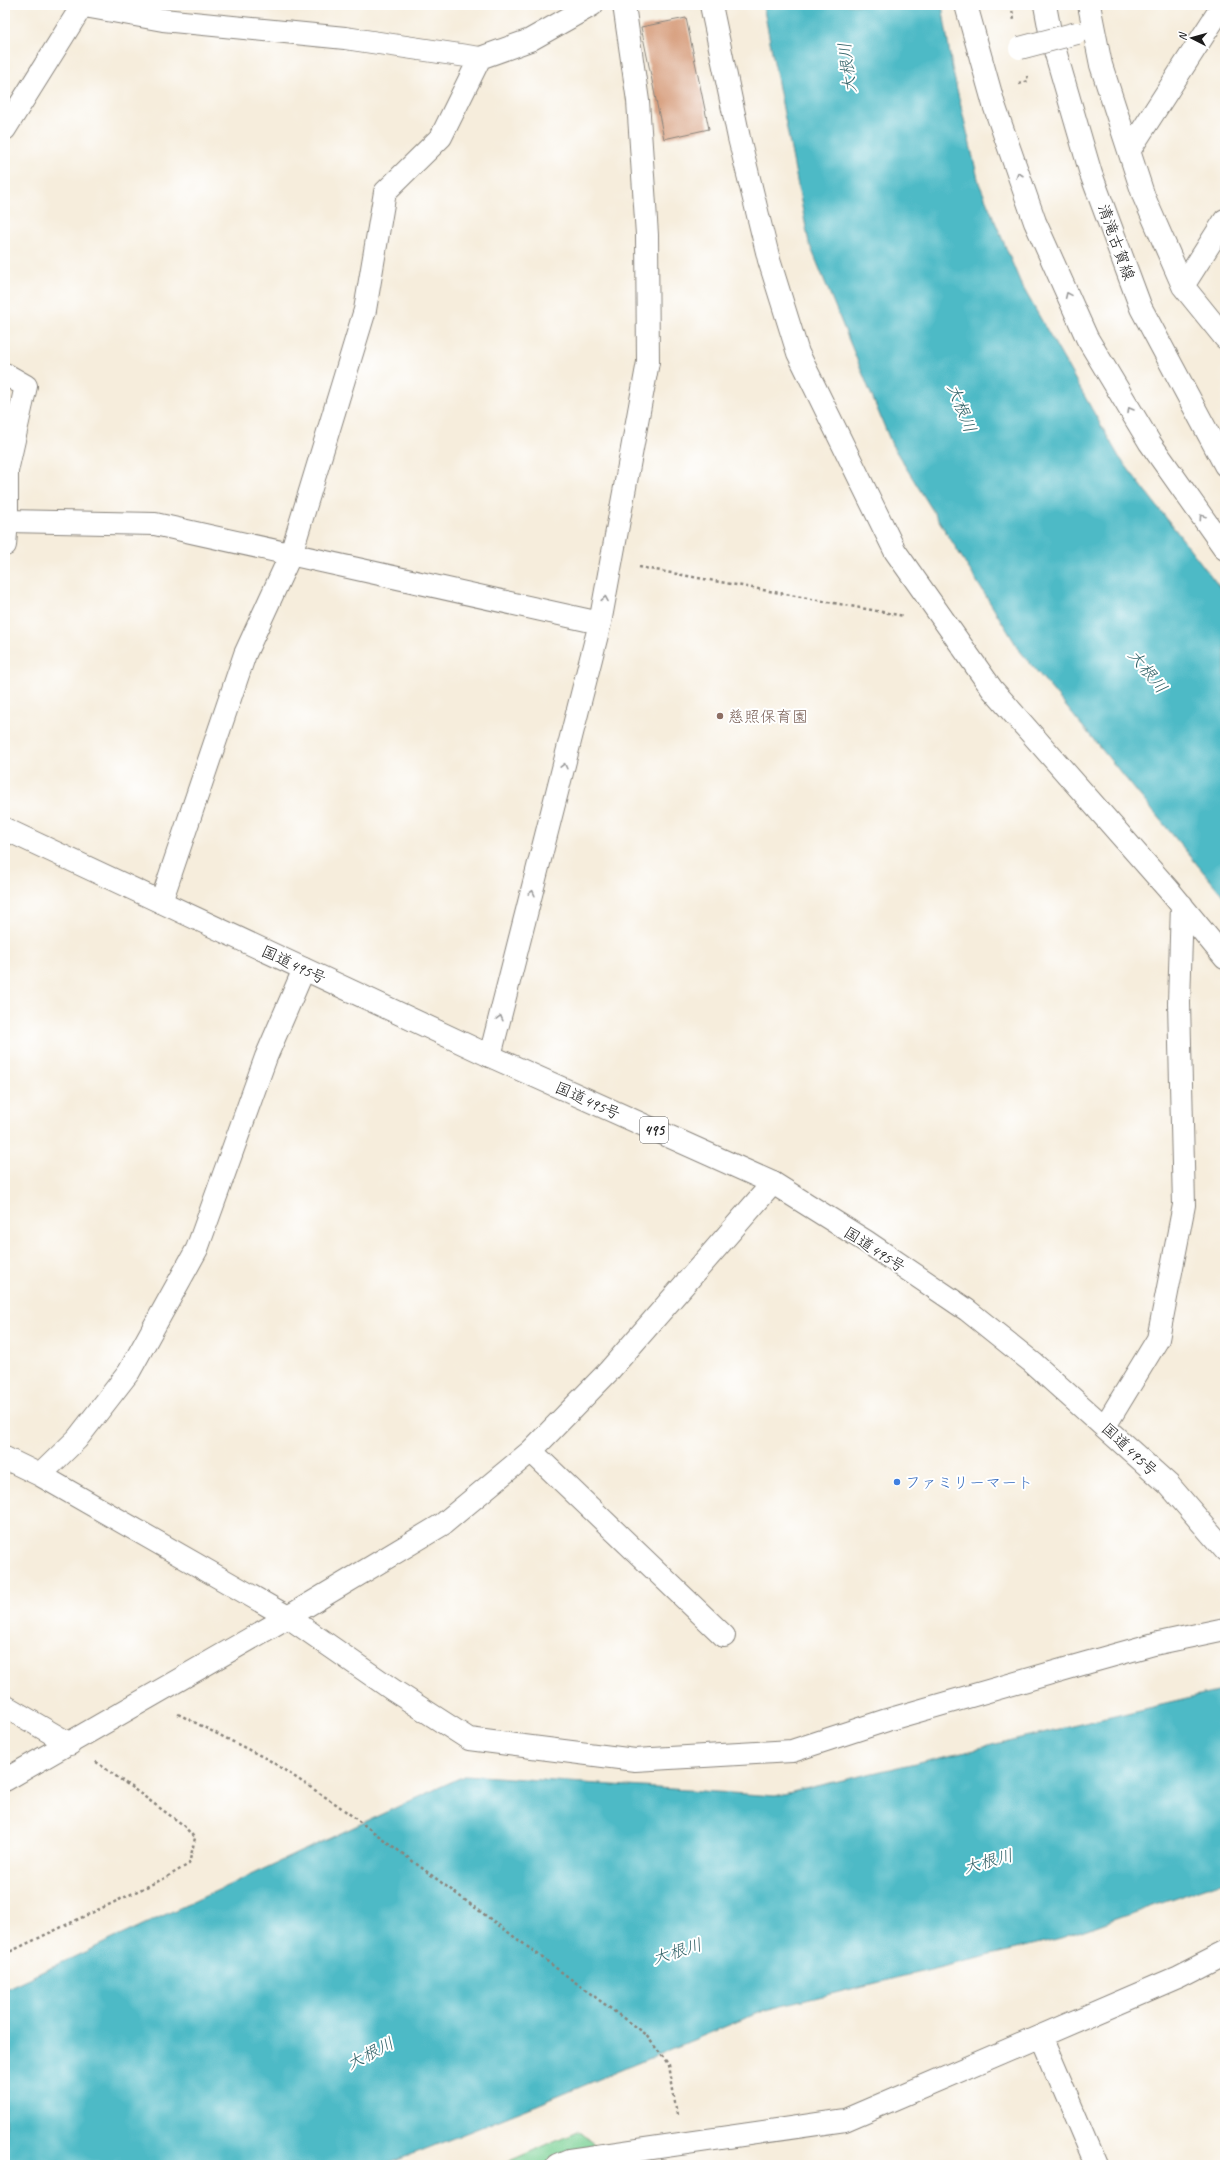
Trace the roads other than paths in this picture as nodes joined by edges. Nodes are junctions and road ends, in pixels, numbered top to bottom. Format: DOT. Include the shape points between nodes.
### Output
graph roads {
  1 [pos="592,5"];
  2 [pos="624,5"];
  3 [pos="711,5"];
  4 [pos="966,5"];
  5 [pos="1045,5"];
  6 [pos="1089,5"];
  7 [pos="1223,5"];
  8 [pos="86,6"];
  9 [pos="1077,33"];
  10 [pos="1020,48"];
  11 [pos="480,58"];
  12 [pos="5,129"];
  13 [pos="1129,151"];
  14 [pos="1225,220"];
  15 [pos="1183,286"];
  16 [pos="1225,338"];
  17 [pos="5,374"];
  18 [pos="1225,465"];
  19 [pos="7,521"];
  20 [pos="5,545"];
  21 [pos="1225,549"];
  22 [pos="291,554"];
  23 [pos="600,623"];
  24 [pos="5,829"];
  25 [pos="161,902"];
  26 [pos="1182,905"];
  27 [pos="1225,958"];
  28 [pos="304,969"];
  29 [pos="490,1056"];
  30 [pos="773,1183"];
  31 [pos="1105,1426"];
  32 [pos="531,1451"];
  33 [pos="5,1458"];
  34 [pos="40,1475"];
  35 [pos="1225,1550"];
  36 [pos="288,1618"];
  37 [pos="1225,1629"];
  38 [pos="724,1636"];
  39 [pos="5,1706"];
  40 [pos="70,1744"];
  41 [pos="5,1780"];
  42 [pos="1225,1953"];
  43 [pos="1041,2036"];
  44 [pos="557,2165"];
  45 [pos="1096,2165"];
  1 -- 11 [label="main road" via="530,40"];
  23 -- 2 [label="main road, one-way" via="648,362 647,228 638,101"];
  3 -- 26 [label="main road" via="739,138 769,260 798,353 895,551 992,689"];
  21 -- 4 [label="main road, one-way" via="1150,443 1088,338 1035,222 994,105"];
  5 -- 18 [label="main road, 清滝古賀線" via="1091,174 1141,308"];
  6 -- 13 [label="main road" via="1101,65"];
  7 -- 13 [label="main road"];
  8 -- 11 [label="main road" via="163,20 345,38"];
  8 -- 12 [label="main road"];
  9 -- 10 [label="main road, bridge"];
  11 -- 22 [label="main road" via="441,137 385,192 365,310"];
  13 -- 15 [label="main road" via="1144,197"];
  14 -- 15 [label="main road"];
  15 -- 16 [label="main road"];
  17 -- 19 [label="main road" via="26,386 7,471"];
  19 -- 20 [label="main road"];
  19 -- 22 [label="main road" via="155,524"];
  22 -- 23 [label="main road"];
  22 -- 25 [label="main road" via="245,654"];
  29 -- 23 [label="main road, one-way"];
  24 -- 25 [label="main road, 国道495号 / 495"];
  25 -- 28 [label="main road, 国道495号 / 495"];
  26 -- 27 [label="main road"];
  26 -- 31 [label="main road" via="1179,1003 1184,1205 1158,1339"];
  28 -- 29 [label="main road, 国道495号 / 495"];
  28 -- 34 [label="main road" via="266,1057 197,1249 129,1372 78,1439"];
  29 -- 30 [label="main road, 国道495号 / 495"];
  30 -- 31 [label="main road, 国道495号 / 495" via="867,1242 967,1310"];
  30 -- 32 [label="main road" via="608,1372"];
  31 -- 35 [label="main road, 国道495号 / 495" via="1169,1485"];
  32 -- 36 [label="main road" via="443,1524"];
  32 -- 38 [label="main road"];
  33 -- 34 [label="main road"];
  34 -- 36 [label="main road"];
  36 -- 37 [label="main road" via="469,1739 635,1760 792,1751 887,1720 1154,1644"];
  36 -- 40 [label="main road"];
  39 -- 40 [label="main road"];
  40 -- 41 [label="main road"];
  42 -- 43 [label="main road" via="1178,1977"];
  43 -- 44 [label="main road" via="845,2120 569,2160"];
  43 -- 45 [label="main road"];
}
